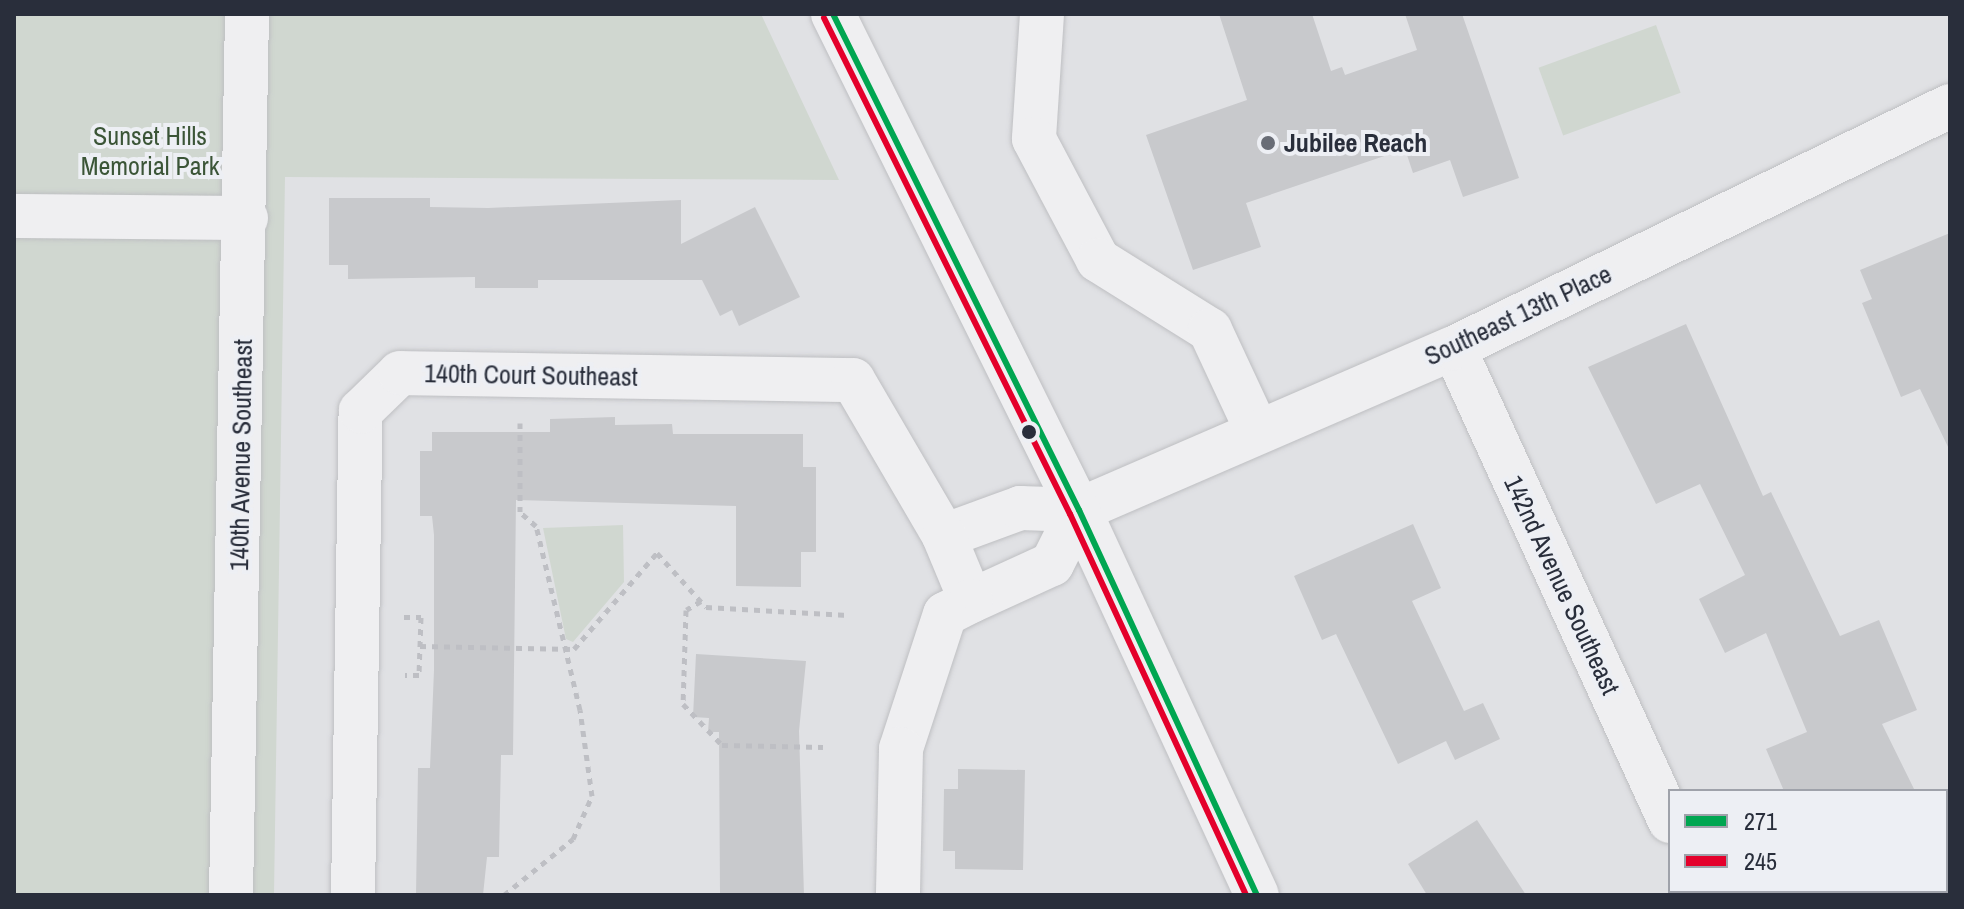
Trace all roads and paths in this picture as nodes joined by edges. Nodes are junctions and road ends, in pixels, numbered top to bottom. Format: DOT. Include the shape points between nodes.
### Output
graph roads {
  1 [pos="247,14"];
  2 [pos="833,14"];
  3 [pos="1042,14"];
  4 [pos="1950,106"];
  5 [pos="14,216"];
  6 [pos="246,218"];
  7 [pos="1454,348"];
  8 [pos="520,410"];
  9 [pos="1257,431"];
  10 [pos="1079,510"];
  11 [pos="944,536"];
  12 [pos="701,601"];
  13 [pos="971,601"];
  14 [pos="848,615"];
  15 [pos="398,616"];
  16 [pos="420,646"];
  17 [pos="564,650"];
  18 [pos="397,674"];
  19 [pos="823,747"];
  20 [pos="1668,817"];
  21 [pos="231,895"];
  22 [pos="353,895"];
  23 [pos="504,895"];
  24 [pos="898,895"];
  25 [pos="1257,895"];
  1 -- 6 [label="street, 140th Avenue Southeast"];
  2 -- 10 [label="street"];
  3 -- 9 [label="street" via="1034,139 1098,260 1210,330"];
  4 -- 7 [label="street, Southeast 13th Place"];
  5 -- 6 [label="street"];
  6 -- 21 [label="street, 140th Avenue Southeast"];
  7 -- 9 [label="street, Southeast 13th Place"];
  7 -- 20 [label="street, 142nd Avenue Southeast"];
  8 -- 17 [label="path" via="520,512 536,526"];
  9 -- 10 [label="street, Southeast 13th Place"];
  10 -- 11 [label="street" via="1020,508"];
  10 -- 13 [label="street" via="1052,564"];
  10 -- 25 [label="street"];
  11 -- 13 [label="street, 140th Court Southeast"];
  11 -- 22 [label="street, 140th Court Southeast" via="853,380 400,373 361,411"];
  12 -- 14 [label="path"];
  12 -- 17 [label="path" via="657,553 574,649"];
  12 -- 19 [label="path" via="686,610 683,704 722,745"];
  13 -- 24 [label="street" via="945,614 901,749"];
  15 -- 16 [label="path" via="421,617"];
  16 -- 17 [label="path"];
  16 -- 18 [label="path" via="419,675"];
  17 -- 23 [label="path" via="592,796 573,839"];
}
